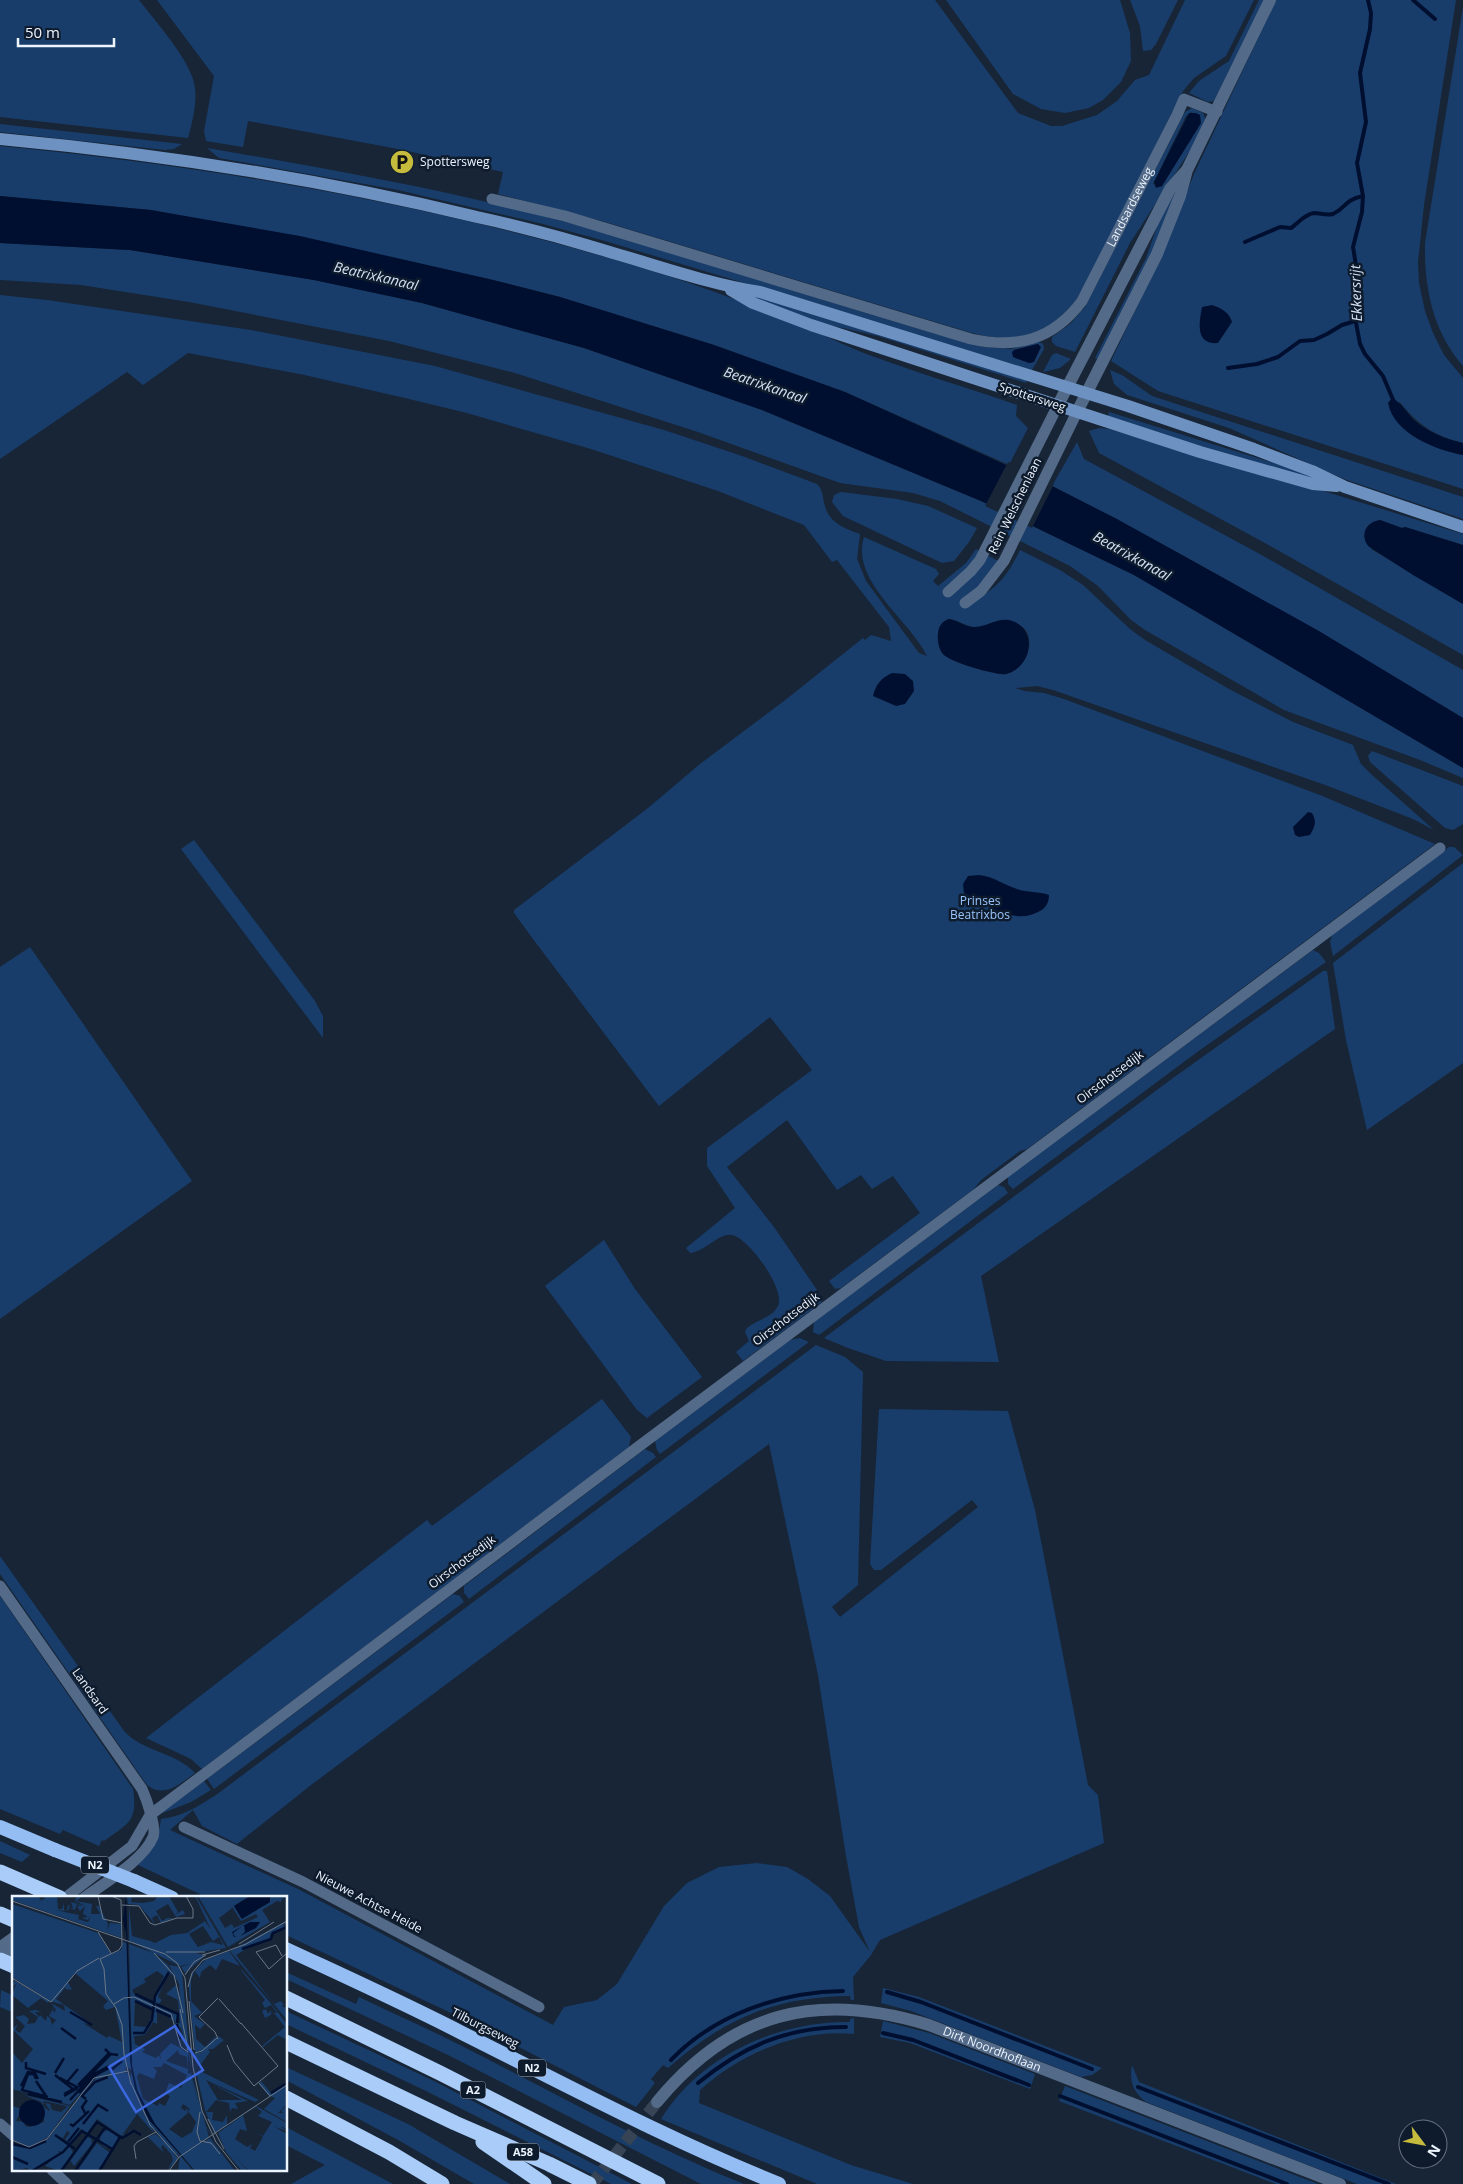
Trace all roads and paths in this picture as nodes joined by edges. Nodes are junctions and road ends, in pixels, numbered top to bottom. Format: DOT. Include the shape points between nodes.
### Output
graph roads {
  1 [pos="1270,0"];
  2 [pos="1217,112"];
  3 [pos="0,139"];
  4 [pos="1187,170"];
  5 [pos="492,199"];
  6 [pos="725,287"];
  7 [pos="1068,387"];
  8 [pos="1087,394"];
  9 [pos="1058,405"];
  10 [pos="1077,412"];
  11 [pos="1345,487"];
  12 [pos="1463,527"];
  13 [pos="948,592"];
  14 [pos="966,603"];
  15 [pos="1440,848"];
  16 [pos="0,1586"];
  17 [pos="150,1815"];
  18 [pos="0,1826"];
  19 [pos="184,1826"];
  20 [pos="0,1872"];
  21 [pos="55,1896"];
  22 [pos="68,1896"];
  23 [pos="87,1896"];
  24 [pos="168,1896"];
  25 [pos="0,1914"];
  26 [pos="12,1919"];
  27 [pos="12,1938"];
  28 [pos="0,1947"];
  29 [pos="288,1950"];
  30 [pos="12,1951"];
  31 [pos="0,1960"];
  32 [pos="12,1965"];
  33 [pos="288,1999"];
  34 [pos="539,2007"];
  35 [pos="288,2043"];
  36 [pos="288,2099"];
  37 [pos="657,2102"];
  38 [pos="456,2123"];
  39 [pos="0,2124"];
  40 [pos="12,2134"];
  41 [pos="54,2172"];
  42 [pos="67,2184"];
  43 [pos="442,2184"];
  44 [pos="544,2184"];
  45 [pos="589,2184"];
  46 [pos="658,2184"];
  47 [pos="779,2184"];
  48 [pos="1340,2184"];
  1 -- 2 [label="street"];
  2 -- 4 [label="street"];
  2 -- 5 [label="street, Landsardseweg" via="1184,98 1088,293 1062,323 1043,334 1010,344 971,339 565,216"];
  3 -- 6 [label="main road, Spottersweg" via="192,161 315,181 568,239"];
  4 -- 7 [label="street" via="1170,189"];
  4 -- 8 [label="street" via="1157,254"];
  6 -- 7 [label="main road, Spottersweg" via="760,292"];
  6 -- 9 [label="main road, Spottersweg" via="753,303 811,325"];
  7 -- 8 [label="main road, Spottersweg"];
  7 -- 9 [label="street"];
  8 -- 10 [label="street"];
  8 -- 11 [label="main road, Spottersweg" via="1254,449"];
  9 -- 10 [label="main road, Spottersweg"];
  9 -- 13 [label="street, Rein Welschenlaan" via="980,560"];
  10 -- 11 [label="main road, Spottersweg" via="1252,467 1313,484"];
  10 -- 14 [label="street, Rein Welschenlaan" via="1004,561 990,581"];
  11 -- 12 [label="main road, Spottersweg"];
  15 -- 17 [label="street, Oirschotsedijk"];
  16 -- 17 [label="street, Landsard" via="142,1789"];
  17 -- 22 [label="street, Oirschotsedijk" via="132,1846"];
  17 -- 23 [label="street" via="154,1836 144,1850"];
  18 -- 24 [label="highway, N2, bridge"];
  19 -- 34 [label="street, Nieuwe Achtse Heide" via="303,1882"];
  20 -- 21 [label="highway"];
  25 -- 26 [label="highway"];
  27 -- 28 [label="street"];
  29 -- 47 [label="highway, Tilburgseweg / N2" via="713,2158"];
  30 -- 31 [label="street"];
  31 -- 32 [label="highway"];
  33 -- 46 [label="highway, A2"];
  35 -- 38 [label="highway"];
  36 -- 43 [label="highway"];
  37 -- 48 [label="street, Dirk Noordhoflaan" via="684,2072 734,2034 762,2022 814,2010 869,2010 929,2025"];
  38 -- 44 [label="highway"];
  38 -- 45 [label="highway, A58"];
  39 -- 40 [label="street"];
  41 -- 42 [label="street"];
}
